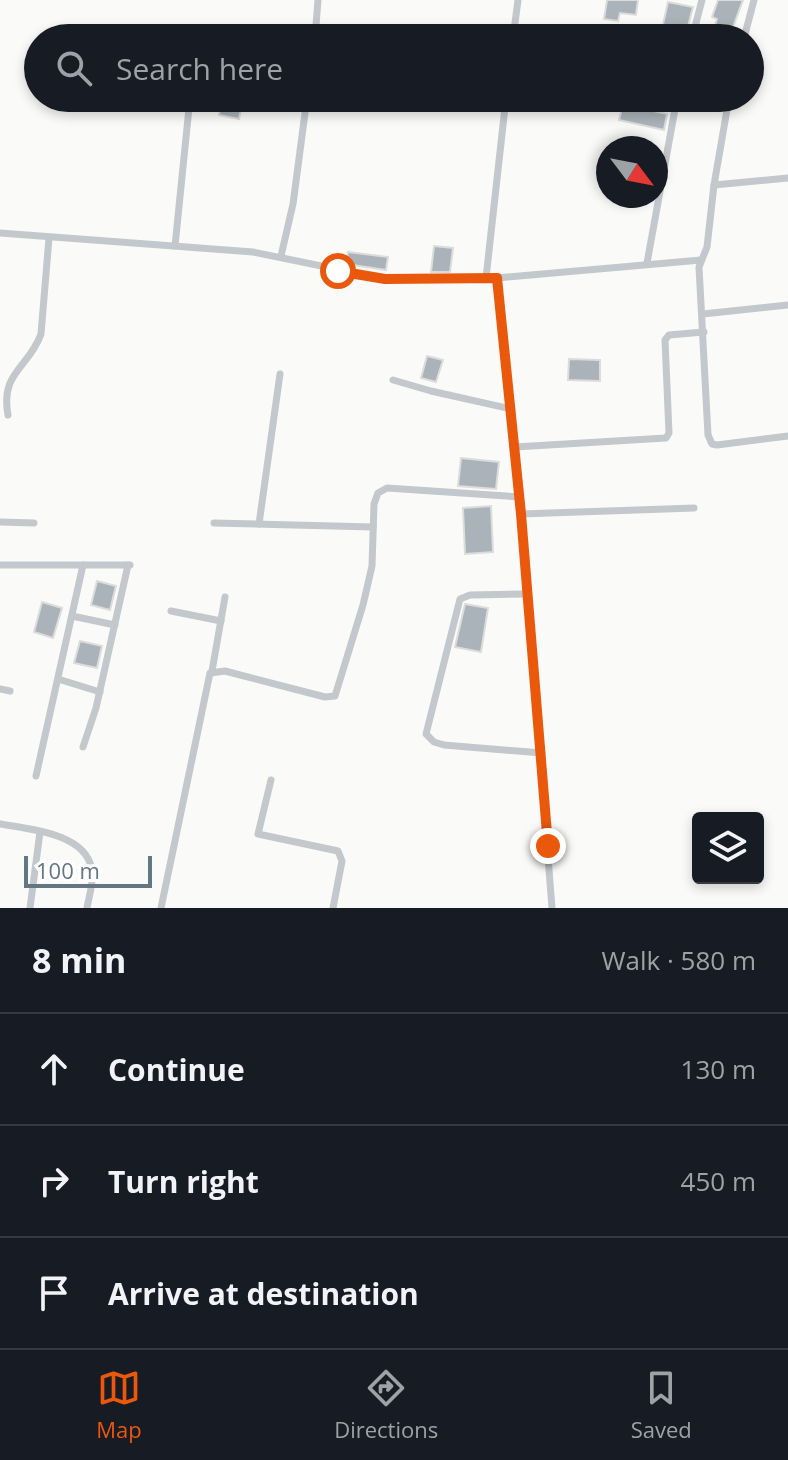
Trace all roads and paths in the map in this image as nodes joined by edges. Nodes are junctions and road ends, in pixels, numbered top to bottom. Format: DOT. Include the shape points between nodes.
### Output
graph roads {
  1 [pos="318,0"];
  2 [pos="518,0"];
  3 [pos="702,0"];
  4 [pos="754,0"];
  5 [pos="316,24"];
  6 [pos="515,24"];
  7 [pos="696,24"];
  8 [pos="748,24"];
  9 [pos="189,112"];
  10 [pos="305,112"];
  11 [pos="504,112"];
  12 [pos="674,112"];
  13 [pos="727,112"];
  14 [pos="788,178"];
  15 [pos="714,185"];
  16 [pos="0,233"];
  17 [pos="49,238"];
  18 [pos="175,246"];
  19 [pos="281,256"];
  20 [pos="701,260"];
  21 [pos="647,263"];
  22 [pos="486,278"];
  23 [pos="497,278"];
  24 [pos="788,305"];
  25 [pos="703,314"];
  26 [pos="704,332"];
  27 [pos="280,374"];
  28 [pos="393,380"];
  29 [pos="511,409"];
  30 [pos="8,415"];
  31 [pos="788,436"];
  32 [pos="515,447"];
  33 [pos="520,497"];
  34 [pos="694,508"];
  35 [pos="521,514"];
  36 [pos="0,522"];
  37 [pos="34,523"];
  38 [pos="214,523"];
  39 [pos="259,524"];
  40 [pos="373,527"];
  41 [pos="0,565"];
  42 [pos="83,565"];
  43 [pos="528,594"];
  44 [pos="225,597"];
  45 [pos="171,611"];
  46 [pos="72,616"];
  47 [pos="221,621"];
  48 [pos="115,625"];
  49 [pos="212,671"];
  50 [pos="58,679"];
  51 [pos="0,689"];
  52 [pos="10,691"];
  53 [pos="100,692"];
  54 [pos="83,747"];
  55 [pos="542,753"];
  56 [pos="36,776"];
  57 [pos="271,780"];
  58 [pos="0,824"];
  59 [pos="40,832"];
  60 [pos="30,908"];
  61 [pos="87,908"];
  62 [pos="161,908"];
  63 [pos="333,908"];
  64 [pos="552,908"];
  1 -- 5 [label="street"];
  2 -- 6 [label="street"];
  3 -- 7 [label="street"];
  4 -- 8 [label="street"];
  9 -- 18 [label="street"];
  10 -- 19 [label="street"];
  11 -- 22 [label="street"];
  12 -- 21 [label="street"];
  13 -- 15 [label="street"];
  14 -- 15 [label="street"];
  15 -- 20 [label="street"];
  16 -- 17 [label="street"];
  17 -- 18 [label="street"];
  17 -- 30 [label="street" via="41,334 8,382"];
  18 -- 19 [label="street"];
  19 -- 22 [label="street" via="385,279"];
  20 -- 21 [label="street"];
  20 -- 25 [label="street"];
  21 -- 23 [label="street"];
  22 -- 23 [label="street"];
  23 -- 29 [label="street"];
  24 -- 25 [label="street"];
  25 -- 26 [label="street"];
  26 -- 31 [label="street" via="709,441 717,445"];
  26 -- 32 [label="street" via="669,335 665,340 666,438"];
  27 -- 39 [label="street"];
  28 -- 29 [label="street"];
  29 -- 32 [label="street"];
  32 -- 33 [label="street"];
  33 -- 35 [label="street"];
  33 -- 40 [label="street" via="387,488 375,497"];
  34 -- 35 [label="street"];
  35 -- 43 [label="street"];
  36 -- 37 [label="street"];
  38 -- 39 [label="street"];
  39 -- 40 [label="street"];
  40 -- 49 [label="street" via="372,566 335,696"];
  41 -- 42 [label="street"];
  42 -- 46 [label="street"];
  42 -- 48 [label="street" via="130,565"];
  43 -- 55 [label="street"];
  43 -- 55 [label="street" via="460,599 426,734 444,745"];
  44 -- 47 [label="street"];
  45 -- 47 [label="street"];
  46 -- 48 [label="street"];
  46 -- 50 [label="street"];
  47 -- 49 [label="street"];
  48 -- 53 [label="street"];
  49 -- 62 [label="street"];
  50 -- 53 [label="street"];
  50 -- 56 [label="street"];
  51 -- 52 [label="street"];
  53 -- 54 [label="street"];
  55 -- 64 [label="street"];
  57 -- 63 [label="street" via="258,834 338,851 342,861"];
  58 -- 59 [label="street"];
  59 -- 60 [label="street"];
  59 -- 61 [label="street" via="70,842 89,861 93,878"];
}
